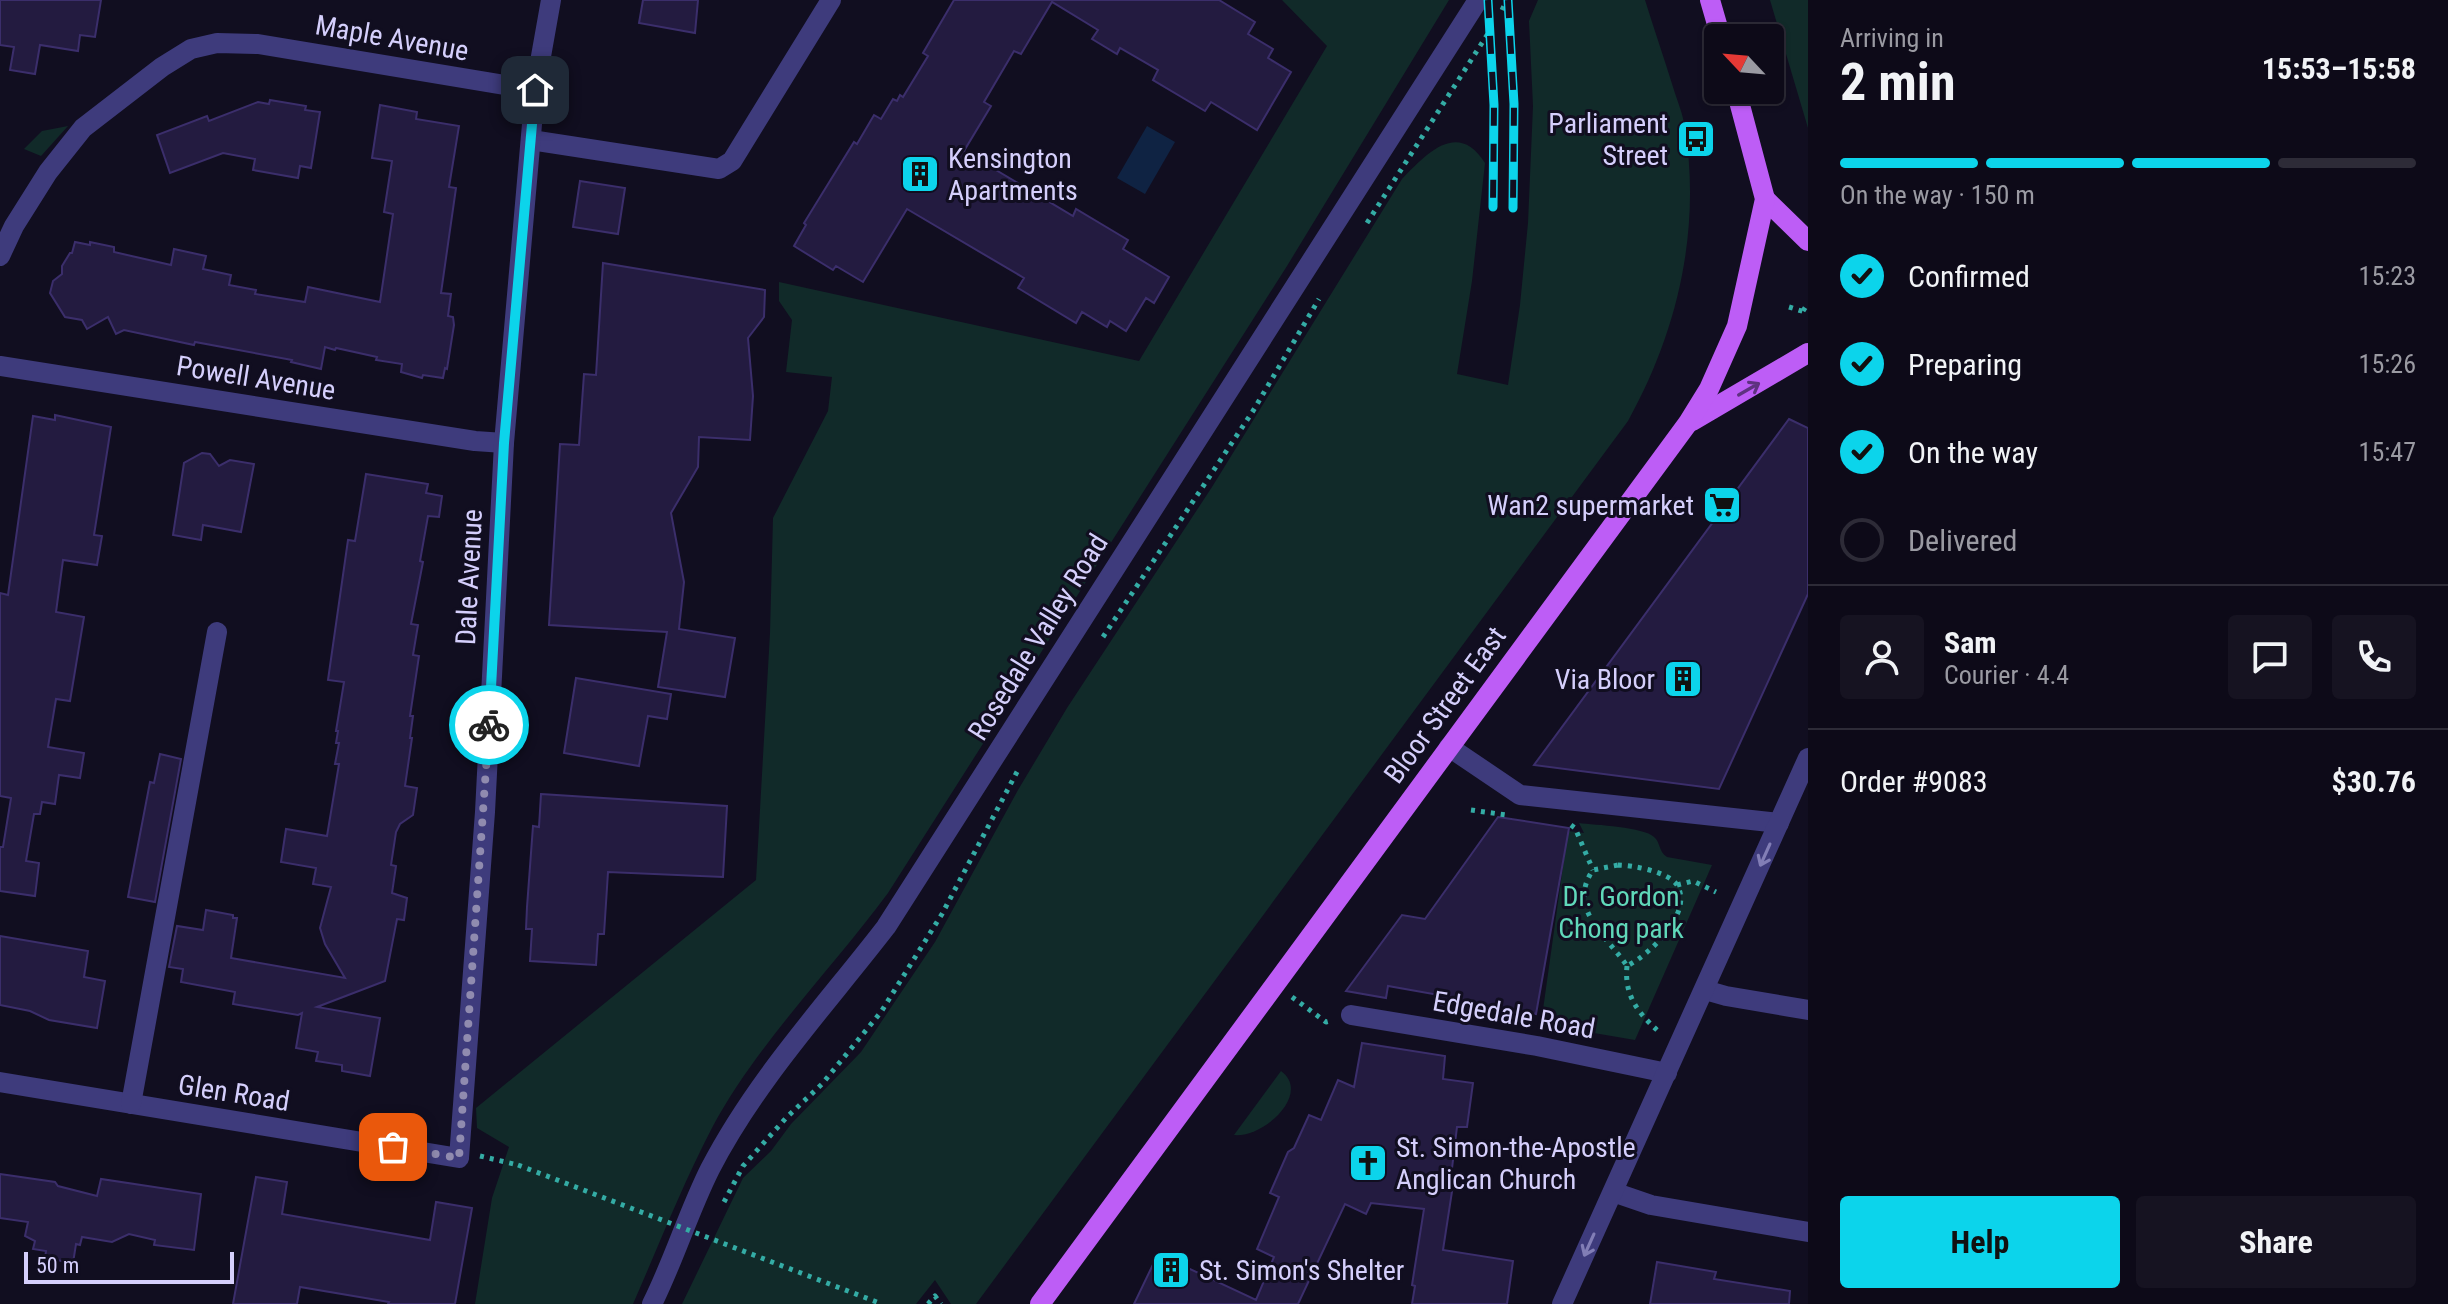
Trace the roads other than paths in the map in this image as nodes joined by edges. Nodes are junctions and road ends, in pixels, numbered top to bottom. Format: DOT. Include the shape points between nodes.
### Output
graph roads {
  1 [pos="551,0"];
  2 [pos="831,0"];
  3 [pos="1478,0"];
  4 [pos="1710,0"];
  5 [pos="1717,24"];
  6 [pos="535,90"];
  7 [pos="1740,104"];
  8 [pos="531,140"];
  9 [pos="1765,199"];
  10 [pos="1808,241"];
  11 [pos="0,256"];
  12 [pos="1808,353"];
  13 [pos="0,366"];
  14 [pos="1688,423"];
  15 [pos="504,443"];
  16 [pos="217,632"];
  17 [pos="1449,747"];
  18 [pos="1808,758"];
  19 [pos="1803,780"];
  20 [pos="1779,823"];
  21 [pos="1705,990"];
  22 [pos="1808,1010"];
  23 [pos="1351,1015"];
  24 [pos="1667,1073"];
  25 [pos="0,1082"];
  26 [pos="131,1104"];
  27 [pos="459,1158"];
  28 [pos="1613,1192"];
  29 [pos="1808,1232"];
  30 [pos="652,1304"];
  31 [pos="1040,1304"];
  32 [pos="1562,1304"];
  1 -- 6 [label="street, Dale Avenue"];
  2 -- 8 [label="street" via="732,161 719,169"];
  3 -- 30 [label="street, Rosedale Valley Road" via="934,855 886,927 744,1112 710,1170"];
  4 -- 5 [label="main road"];
  6 -- 8 [label="street, Dale Avenue"];
  6 -- 11 [label="street, Maple Avenue" via="258,44 217,43 191,49 83,128 48,172"];
  7 -- 9 [label="main road, Bloor Street East"];
  8 -- 15 [label="street, Dale Avenue"];
  9 -- 10 [label="main road"];
  9 -- 14 [label="main road, Bloor Street East" via="1737,326"];
  14 -- 12 [label="main road, one-way"];
  13 -- 15 [label="street, Powell Avenue"];
  14 -- 17 [label="main road, Bloor Street East"];
  15 -- 27 [label="street, Dale Avenue" via="485,812"];
  16 -- 26 [label="street"];
  17 -- 20 [label="street" via="1520,795"];
  17 -- 31 [label="main road, Bloor Street East"];
  18 -- 19 [label="street"];
  19 -- 20 [label="street"];
  20 -- 21 [label="street, one-way"];
  21 -- 22 [label="street"];
  21 -- 24 [label="street"];
  23 -- 24 [label="street, Edgedale Road"];
  24 -- 28 [label="street"];
  25 -- 26 [label="street, Glen Road"];
  26 -- 27 [label="street, Glen Road"];
  28 -- 29 [label="street" via="1651,1205"];
  28 -- 32 [label="street, one-way"];
}
